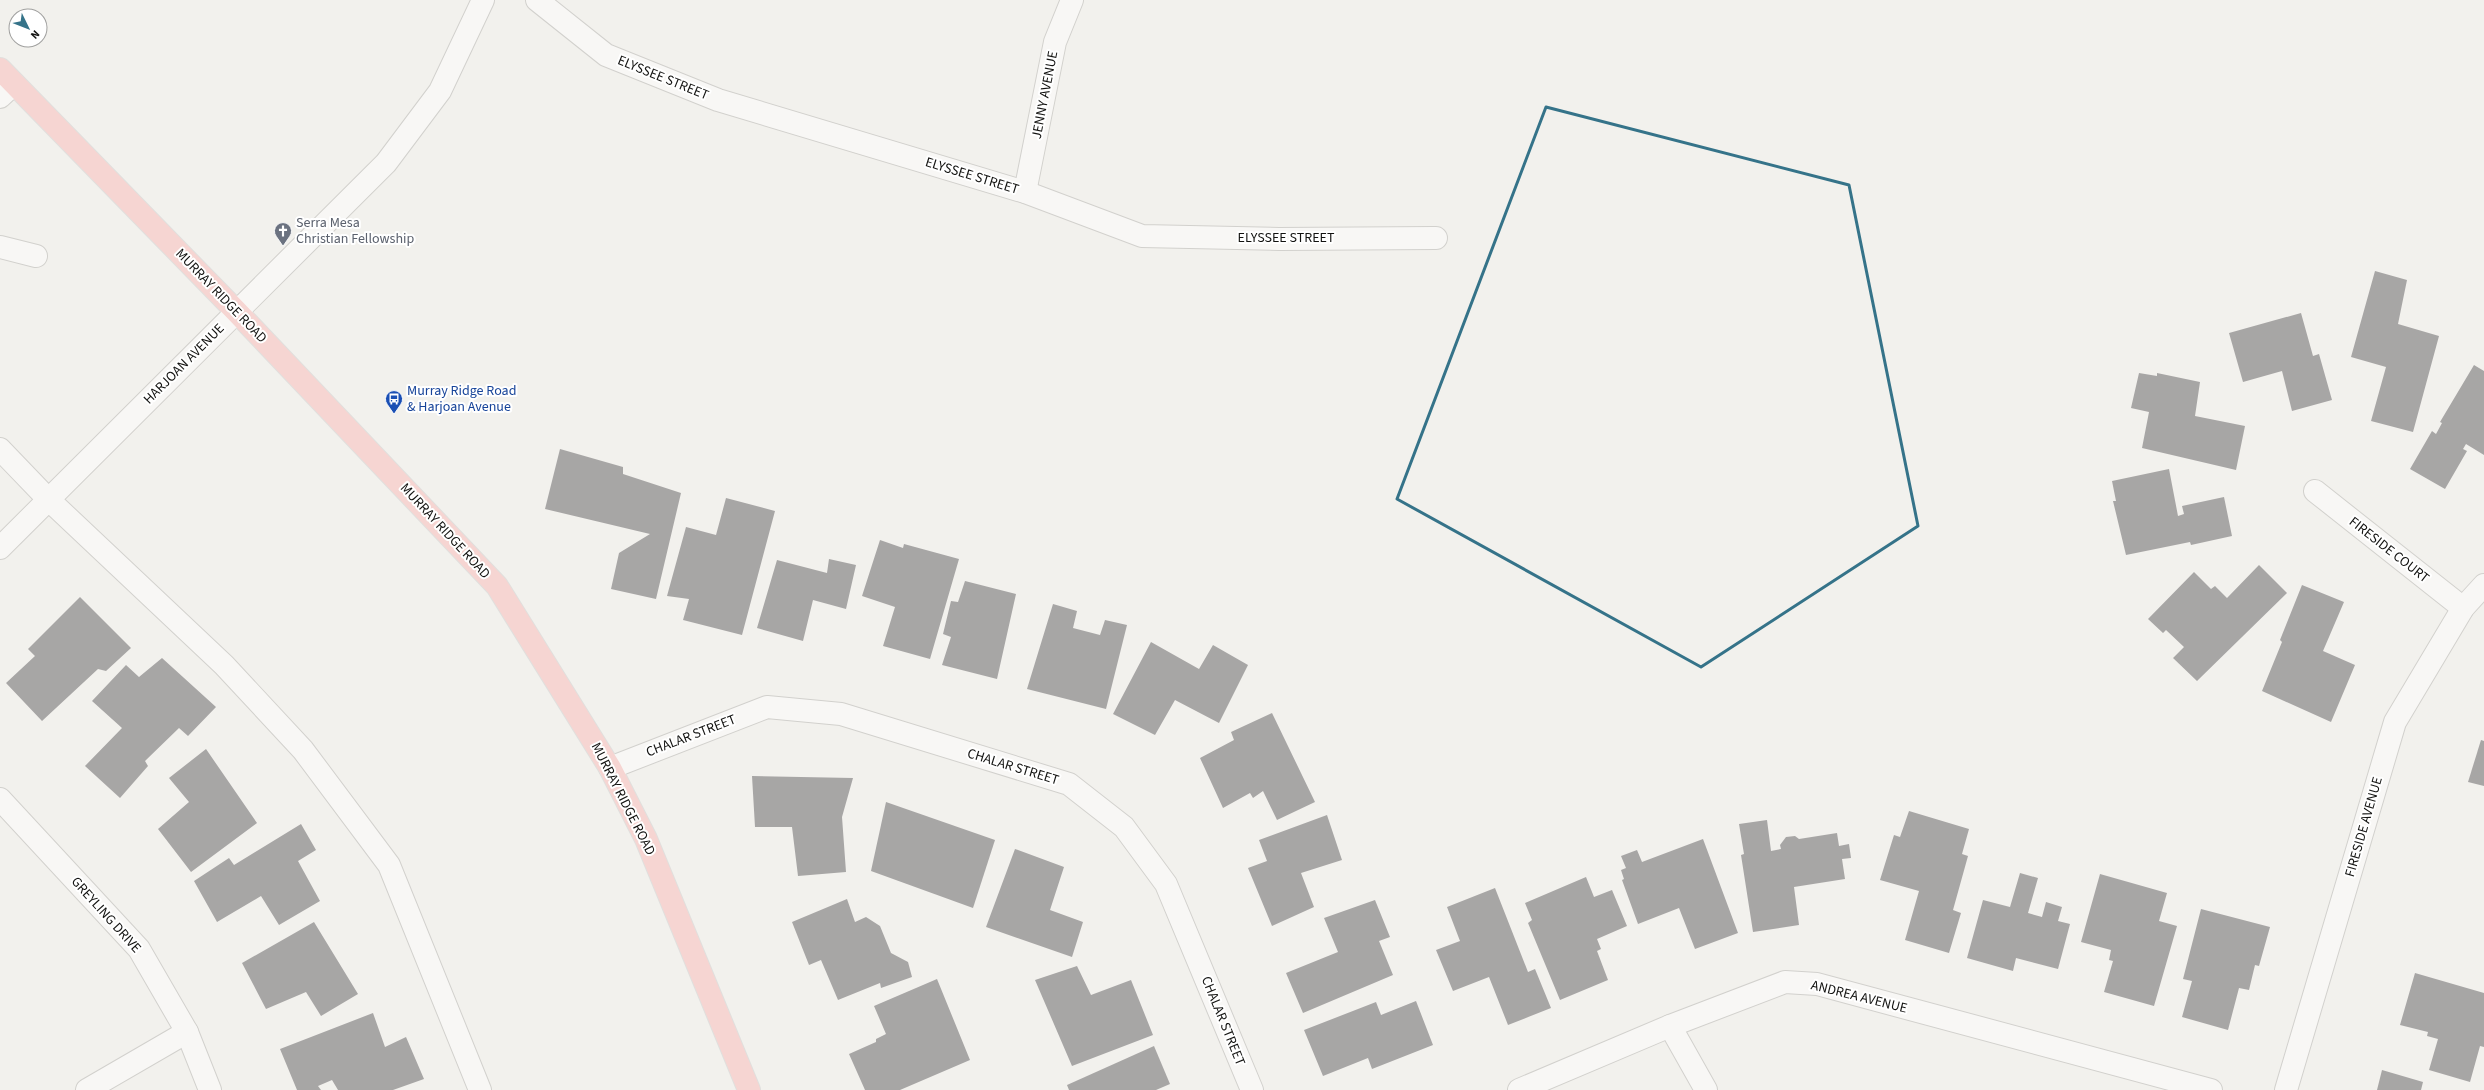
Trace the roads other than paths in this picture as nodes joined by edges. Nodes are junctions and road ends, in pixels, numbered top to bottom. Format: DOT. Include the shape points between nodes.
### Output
graph roads {
  1 [pos="483,0"];
  2 [pos="537,0"];
  3 [pos="1072,0"];
  4 [pos="5,83"];
  5 [pos="1025,192"];
  6 [pos="1436,238"];
  7 [pos="0,247"];
  8 [pos="36,256"];
  9 [pos="236,311"];
  10 [pos="0,449"];
  11 [pos="2315,491"];
  12 [pos="48,499"];
  13 [pos="0,548"];
  14 [pos="2484,585"];
  15 [pos="2463,608"];
  16 [pos="610,768"];
  17 [pos="0,799"];
  18 [pos="1670,1026"];
  19 [pos="187,1032"];
  20 [pos="87,1090"];
  21 [pos="210,1090"];
  22 [pos="480,1090"];
  23 [pos="749,1090"];
  24 [pos="1252,1090"];
  25 [pos="1519,1090"];
  26 [pos="1706,1090"];
  27 [pos="2211,1090"];
  28 [pos="2286,1090"];
  1 -- 9 [label="street, HARJOAN AVENUE" via="440,91 386,163"];
  2 -- 5 [label="street, ELYSSEE STREET" via="606,55 718,100"];
  3 -- 5 [label="street, JENNY AVENUE" via="1055,42"];
  4 -- 9 [label="main road, MURRAY RIDGE ROAD"];
  5 -- 6 [label="street, ELYSSEE STREET" via="1142,236 1279,239"];
  7 -- 8 [label="street"];
  9 -- 12 [label="street, HARJOAN AVENUE" via="192,359"];
  9 -- 16 [label="main road, MURRAY RIDGE ROAD" via="497,586"];
  10 -- 12 [label="street"];
  11 -- 15 [label="street, FIRESIDE COURT"];
  12 -- 13 [label="street, HARJOAN AVENUE"];
  12 -- 22 [label="street" via="224,665 292,738 388,865"];
  14 -- 15 [label="street, FIRESIDE AVENUE"];
  15 -- 28 [label="street, FIRESIDE AVENUE" via="2395,722"];
  16 -- 23 [label="main road, MURRAY RIDGE ROAD" via="646,839"];
  16 -- 24 [label="street, CHALAR STREET" via="767,707 841,714 1069,784 1124,827 1166,884"];
  17 -- 19 [label="street, GREYLING DRIVE" via="139,949"];
  18 -- 25 [label="street, ANDREA AVENUE"];
  18 -- 26 [label="street"];
  18 -- 27 [label="street, ANDREA AVENUE" via="1785,982 1817,984"];
  19 -- 20 [label="street"];
  19 -- 21 [label="street, GREYLING DRIVE"];
}
